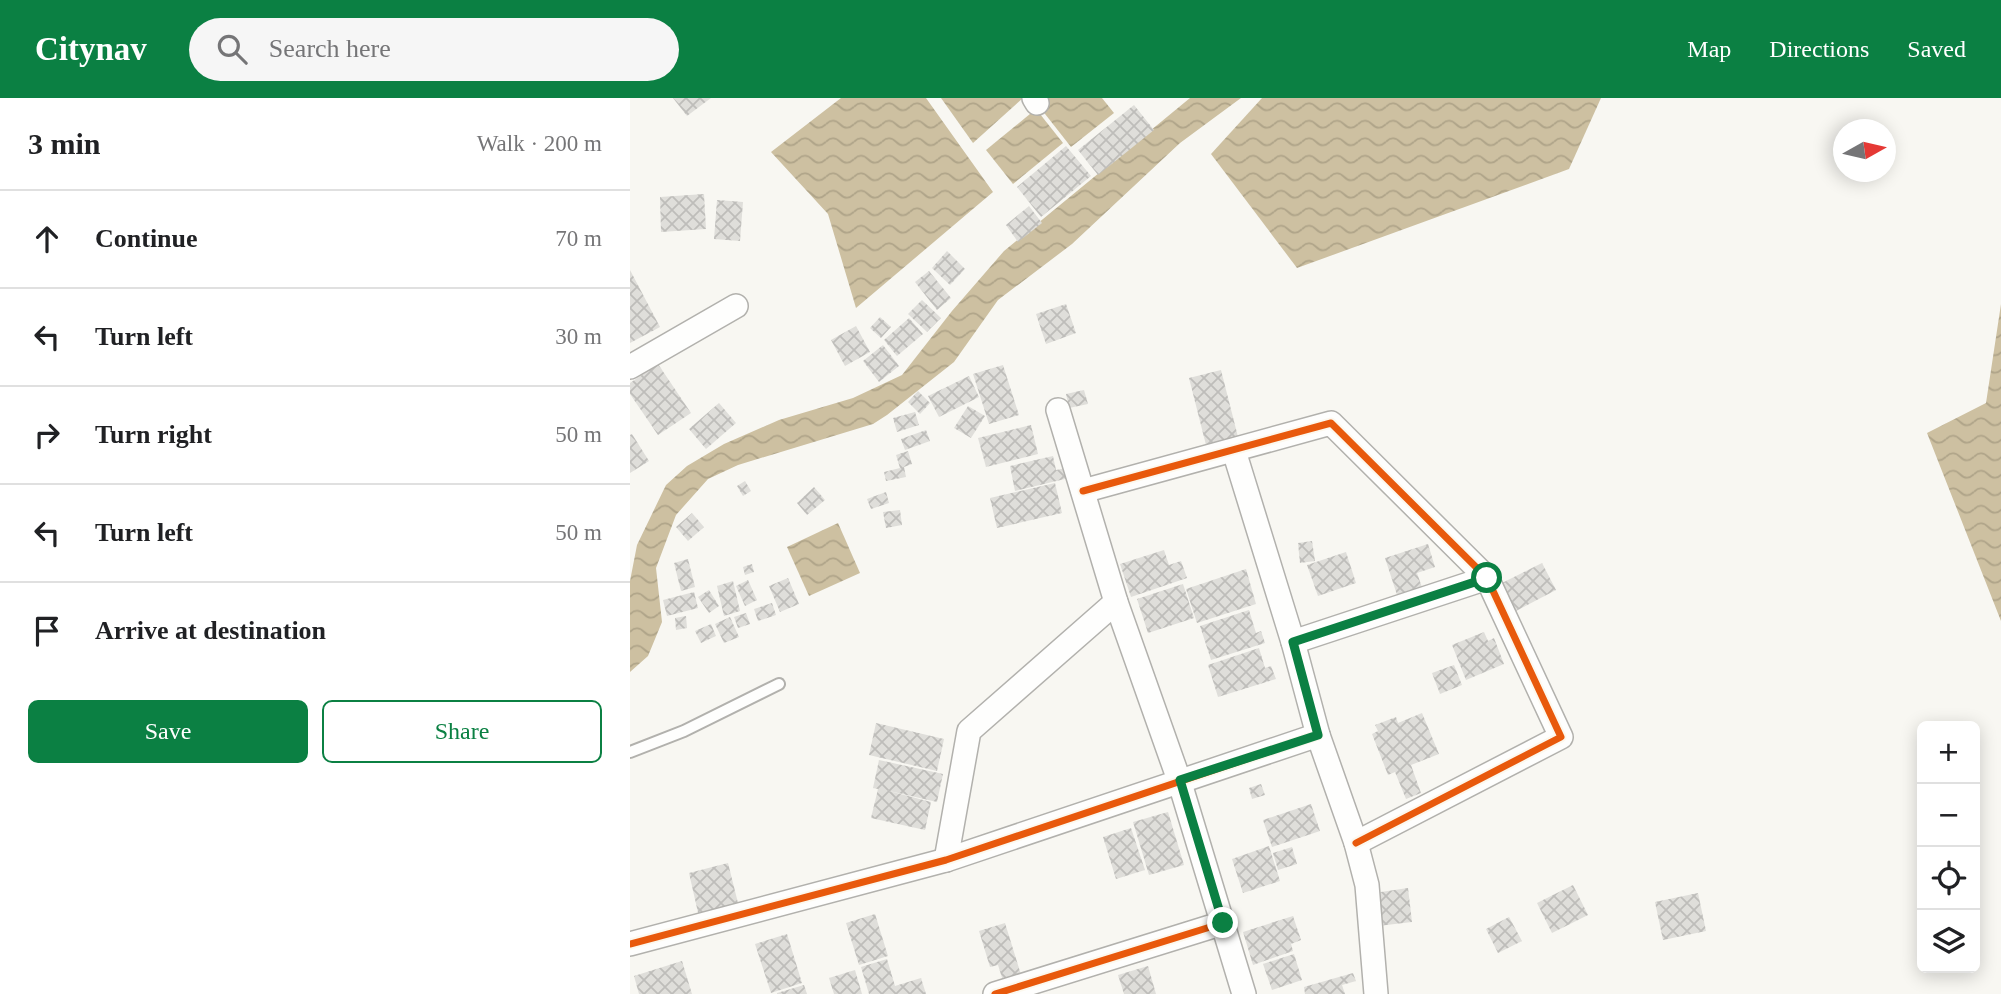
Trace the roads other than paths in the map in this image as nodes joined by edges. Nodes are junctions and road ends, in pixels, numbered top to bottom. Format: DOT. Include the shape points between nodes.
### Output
graph roads {
  1 [pos="736,306"];
  2 [pos="630,367"];
  3 [pos="1058,410"];
  4 [pos="1234,452"];
  5 [pos="1083,491"];
  6 [pos="1487,578"];
  7 [pos="1116,601"];
  8 [pos="1293,642"];
  9 [pos="779,684"];
  10 [pos="1318,735"];
  11 [pos="630,752"];
  12 [pos="1180,780"];
  13 [pos="1356,843"];
  14 [pos="946,860"];
  15 [pos="1223,923"];
  16 [pos="630,944"];
  17 [pos="995,994"];
  18 [pos="1244,994"];
  19 [pos="1376,994"];
  1 -- 2 [label="street"];
  3 -- 5 [label="street"];
  4 -- 5 [label="street"];
  4 -- 6 [label="street" via="1331,423"];
  4 -- 8 [label="street"];
  5 -- 7 [label="street"];
  6 -- 8 [label="street"];
  6 -- 13 [label="street" via="1562,737"];
  7 -- 12 [label="street"];
  7 -- 14 [label="street" via="969,732"];
  8 -- 10 [label="street"];
  9 -- 11 [label="lane"];
  10 -- 12 [label="street"];
  10 -- 13 [label="street"];
  12 -- 14 [label="street"];
  12 -- 15 [label="street"];
  13 -- 19 [label="street" via="1367,885"];
  14 -- 16 [label="street"];
  15 -- 17 [label="street"];
  15 -- 18 [label="street"];
}
